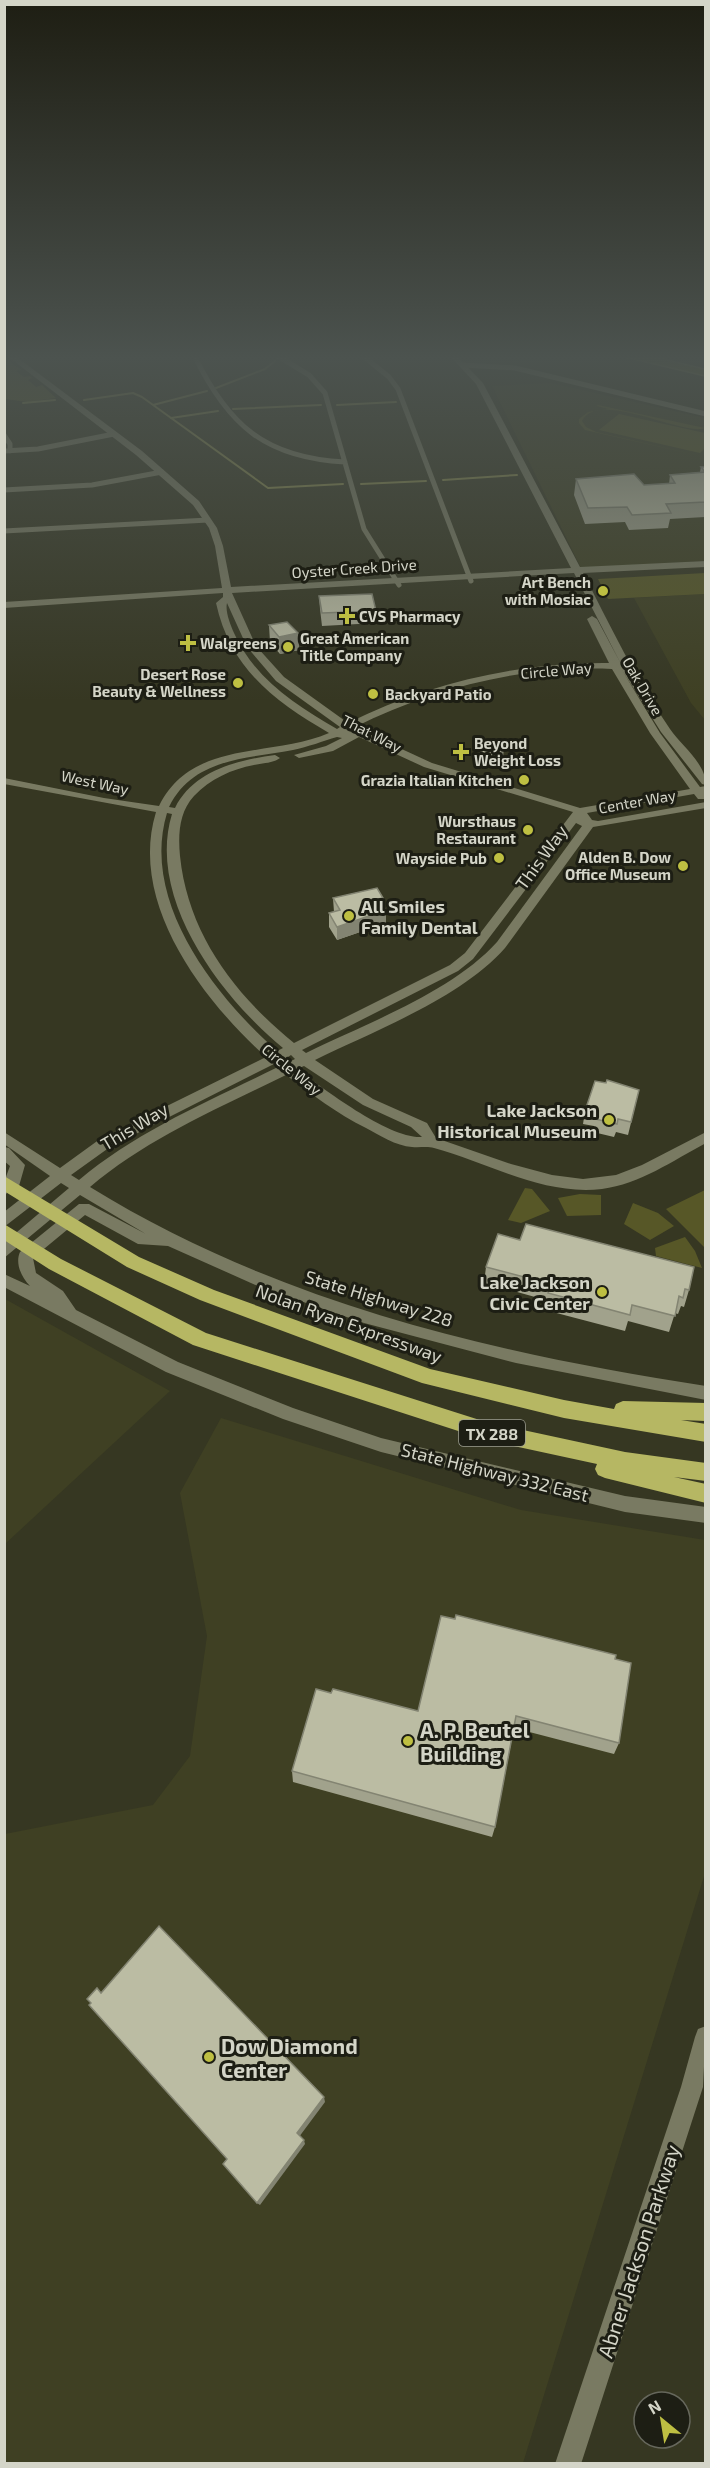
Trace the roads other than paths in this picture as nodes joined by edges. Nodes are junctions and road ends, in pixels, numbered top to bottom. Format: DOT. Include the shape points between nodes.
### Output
graph roads {
  1 [pos="347,470"];
  2 [pos="429,470"];
  3 [pos="524,470"];
  4 [pos="162,472"];
  5 [pos="4,490"];
  6 [pos="208,520"];
  7 [pos="4,531"];
  8 [pos="564,549"];
  9 [pos="705,564"];
  10 [pos="705,570"];
  11 [pos="528,574"];
  12 [pos="577,574"];
  13 [pos="470,578"];
  14 [pos="398,582"];
  15 [pos="227,595"];
  16 [pos="4,605"];
  17 [pos="4,611"];
  18 [pos="245,636"];
  19 [pos="231,642"];
  20 [pos="615,668"];
  21 [pos="628,668"];
  22 [pos="348,733"];
  23 [pos="4,782"];
  24 [pos="705,782"];
  25 [pos="12,788"];
  26 [pos="701,790"];
  27 [pos="705,804"];
  28 [pos="161,814"];
  29 [pos="178,815"];
  30 [pos="577,816"];
  31 [pos="589,824"];
  32 [pos="291,1049"];
  33 [pos="275,1057"];
  34 [pos="303,1059"];
  35 [pos="287,1067"];
  36 [pos="4,1137"];
  37 [pos="705,1137"];
  38 [pos="431,1142"];
  39 [pos="4,1152"];
  40 [pos="60,1176"];
  41 [pos="4,1182"];
  42 [pos="79,1188"];
  43 [pos="4,1190"];
  44 [pos="4,1221"];
  45 [pos="4,1231"];
  46 [pos="171,1240"];
  47 [pos="4,1252"];
  48 [pos="4,1280"];
  49 [pos="70,1316"];
  50 [pos="705,1392"];
  51 [pos="564,1408"];
  52 [pos="705,1412"];
  53 [pos="486,1431"];
  54 [pos="705,1433"];
  55 [pos="705,1472"];
  56 [pos="705,1494"];
  57 [pos="705,1515"];
  58 [pos="705,2037"];
  59 [pos="568,2463"];
  1 -- 14 [label="street" via="369,541"];
  2 -- 13 [label="street"];
  3 -- 8 [label="street, Oak Drive"];
  4 -- 5 [label="street" via="92,484"];
  4 -- 6 [label="street, That Way"];
  6 -- 7 [label="street"];
  6 -- 15 [label="street, That Way" via="219,546"];
  8 -- 11 [label="street" via="560,560 551,567"];
  8 -- 12 [label="street, Oak Drive"];
  9 -- 12 [label="street, Oyster Creek Drive"];
  10 -- 12 [label="street, Oyster Creek Drive"];
  11 -- 12 [label="street, Oyster Creek Drive"];
  11 -- 13 [label="street, Oyster Creek Drive"];
  12 -- 13 [label="street, Oyster Creek Drive"];
  12 -- 20 [label="street, Oak Drive" via="574,583"];
  12 -- 21 [label="street, Oak Drive" via="585,582"];
  13 -- 14 [label="street, Oyster Creek Drive"];
  14 -- 15 [label="street, Oyster Creek Drive"];
  15 -- 16 [label="street, Oyster Creek Drive"];
  15 -- 17 [label="street, Oyster Creek Drive"];
  15 -- 18 [label="street, That Way"];
  15 -- 19 [label="street, That Way" via="221,603"];
  18 -- 19 [label="street"];
  18 -- 22 [label="street, That Way" via="280,679"];
  19 -- 22 [label="street, That Way" via="265,683 303,712"];
  20 -- 21 [label="street, Circle Way"];
  20 -- 22 [label="street, Circle Way" via="483,685 417,705"];
  20 -- 26 [label="street, Oak Drive" via="662,749"];
  21 -- 24 [label="street, Oak Drive" via="665,730"];
  22 -- 28 [label="street, Circle Way" via="254,750 216,762 175,788"];
  22 -- 29 [label="street, Circle Way" via="322,751 259,760 221,772 192,792"];
  22 -- 30 [label="street, That Way"];
  23 -- 25 [label="street, West Way"];
  25 -- 28 [label="street, West Way" via="119,813"];
  26 -- 27 [label="street, Oak Drive"];
  26 -- 30 [label="street, Center Way"];
  27 -- 31 [label="street, Center Way"];
  28 -- 29 [label="street, West Way"];
  28 -- 33 [label="street, Circle Way" via="155,839 161,893 177,940 217,1000"];
  29 -- 32 [label="street, Circle Way" via="172,836 178,885 196,937 236,995"];
  30 -- 31 [label="street, This Way"];
  30 -- 32 [label="street, This Way" via="469,956 434,979"];
  31 -- 34 [label="street, This Way" via="501,945 482,965 453,986"];
  32 -- 33 [label="street, This Way"];
  32 -- 34 [label="street, Circle Way"];
  33 -- 35 [label="street, Circle Way"];
  33 -- 40 [label="street, This Way" via="127,1130"];
  34 -- 35 [label="street, This Way"];
  34 -- 38 [label="street, Circle Way" via="370,1102 424,1128"];
  35 -- 38 [label="street, Circle Way" via="376,1126 409,1143"];
  35 -- 42 [label="street, This Way" via="157,1133 111,1161"];
  36 -- 40 [label="street, State Highway 228"];
  37 -- 38 [label="street, Circle Way" via="633,1177 584,1184 513,1170"];
  39 -- 43 [label="street" via="18,1166 14,1182"];
  40 -- 42 [label="street, State Highway 228"];
  40 -- 44 [label="street, This Way"];
  41 -- 51 [label="highway, Nolan Ryan Expressway / TX 288" via="133,1262 207,1295 429,1377"];
  42 -- 46 [label="street, State Highway 228"];
  42 -- 47 [label="street, This Way"];
  45 -- 53 [label="highway, TX 288" via="54,1264 200,1339"];
  46 -- 49 [label="street" via="143,1240 84,1208 25,1256 25,1270 34,1283 65,1303"];
  46 -- 50 [label="street, State Highway 228" via="327,1305 462,1344 668,1388"];
  48 -- 49 [label="street"];
  49 -- 57 [label="street, State Highway 332 East" via="198,1379 381,1445 625,1504"];
  51 -- 52 [label="highway"];
  51 -- 54 [label="highway, Nolan Ryan Expressway / TX 288"];
  53 -- 55 [label="highway, TX 288" via="625,1461"];
  53 -- 56 [label="highway" via="591,1465"];
  58 -- 59 [label="street, Abner Jackson Parkway"];
}
